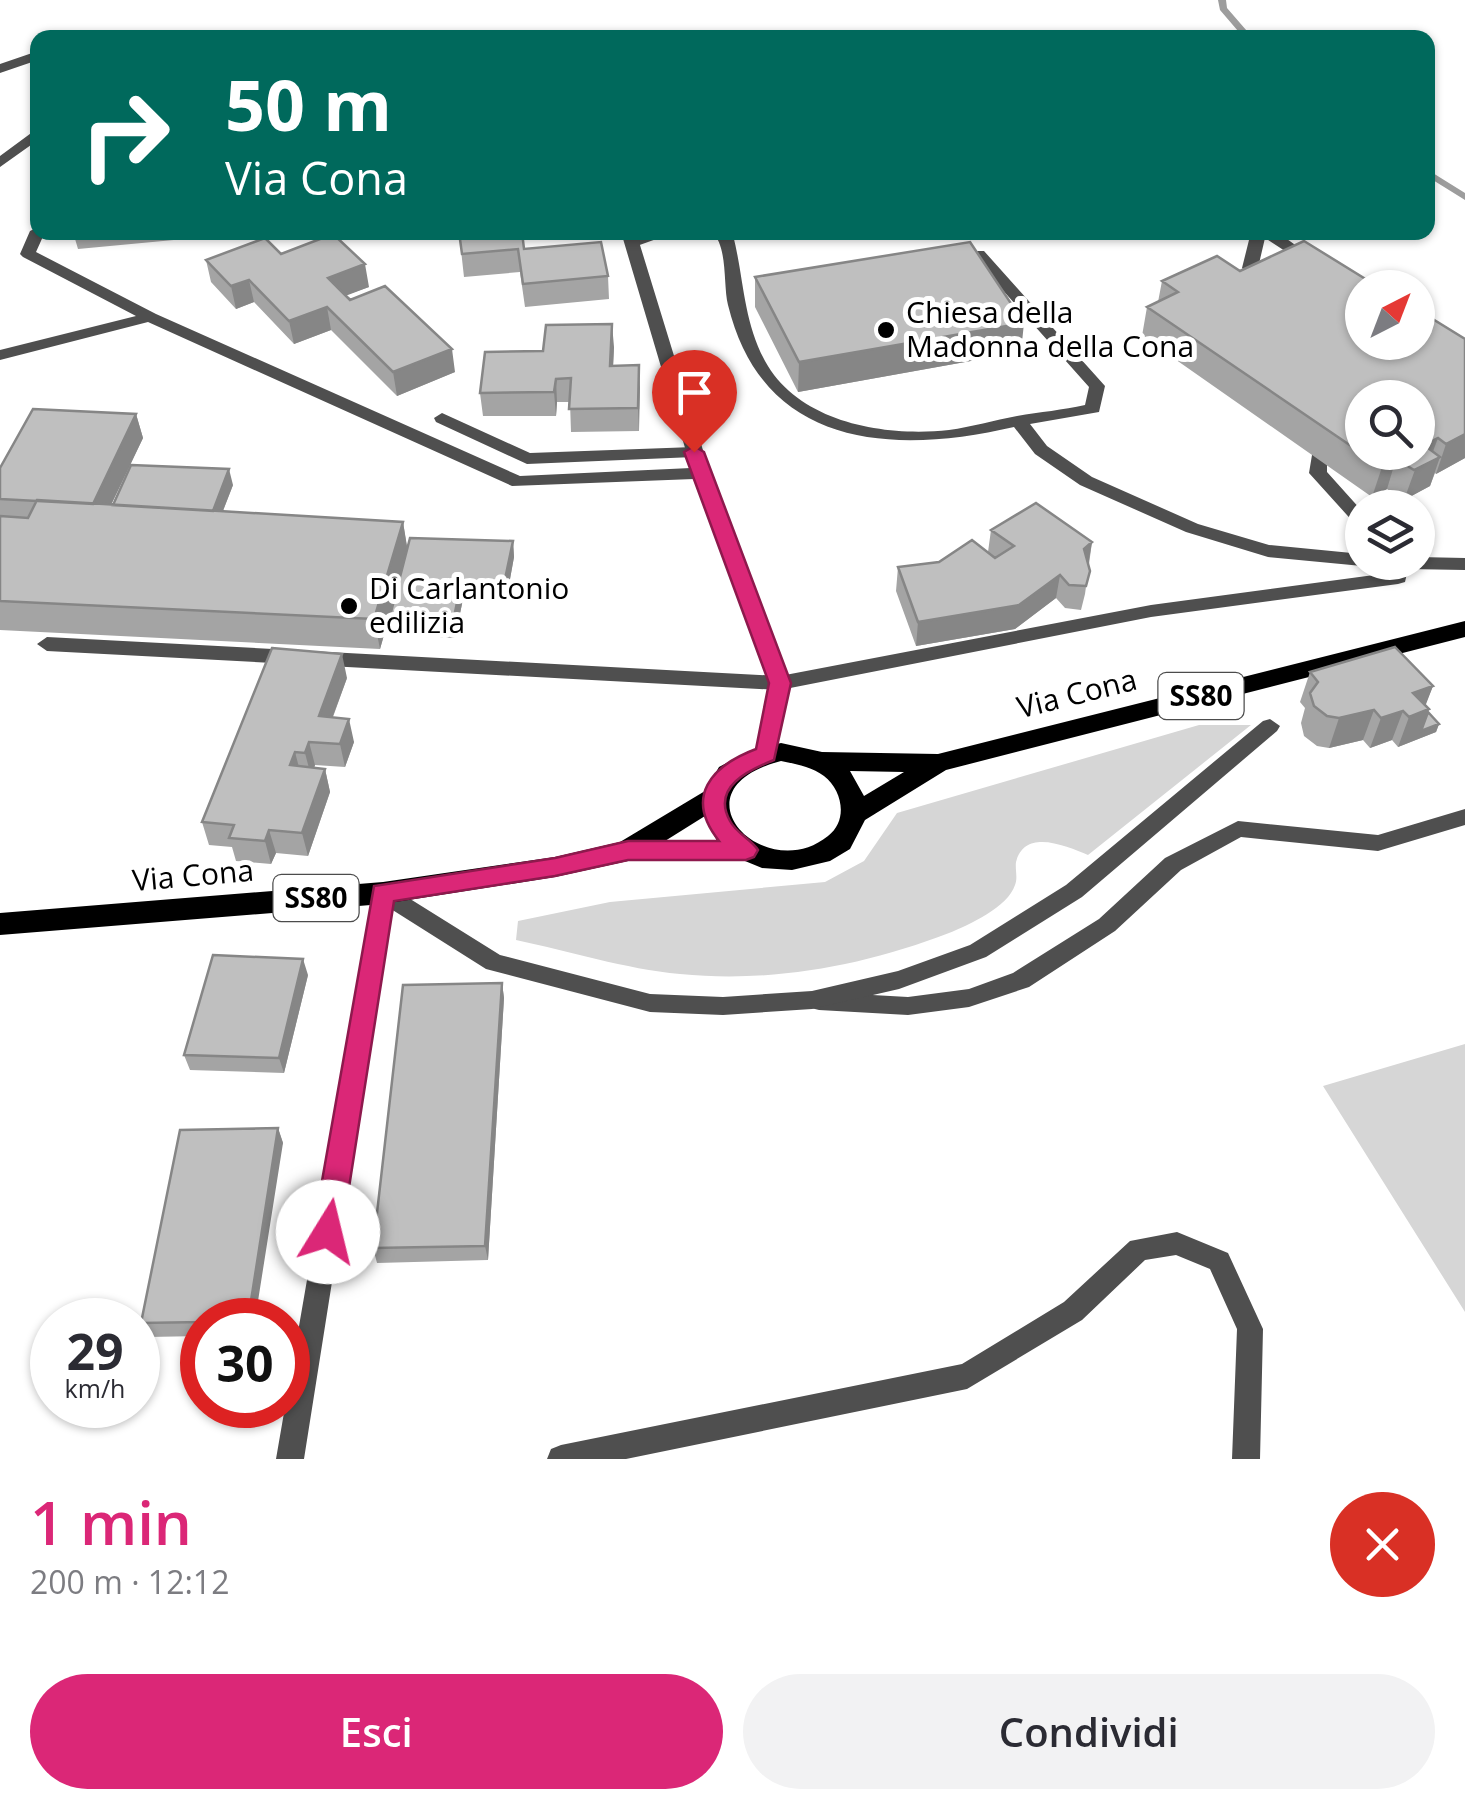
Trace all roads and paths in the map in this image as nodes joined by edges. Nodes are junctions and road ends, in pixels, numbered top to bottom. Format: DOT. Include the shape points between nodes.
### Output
graph roads {
  1 [pos="30,59"];
  2 [pos="0,69"];
  3 [pos="30,139"];
  4 [pos="0,163"];
  5 [pos="34,240"];
  6 [pos="632,240"];
  7 [pos="726,240"];
  8 [pos="1256,240"];
  9 [pos="1278,240"];
  10 [pos="942,258"];
  11 [pos="1250,268"];
  12 [pos="1330,274"];
  13 [pos="150,317"];
  14 [pos="0,355"];
  15 [pos="442,418"];
  16 [pos="1018,421"];
  17 [pos="1342,449"];
  18 [pos="694,452"];
  19 [pos="701,473"];
  20 [pos="1345,503"];
  21 [pos="1345,558"];
  22 [pos="1435,564"];
  23 [pos="1465,564"];
  24 [pos="1383,580"];
  25 [pos="1465,629"];
  26 [pos="47,644"];
  27 [pos="780,683"];
  28 [pos="1270,726"];
  29 [pos="766,754"];
  30 [pos="823,761"];
  31 [pos="938,763"];
  32 [pos="714,798"];
  33 [pos="855,814"];
  34 [pos="1465,816"];
  35 [pos="746,850"];
  36 [pos="628,851"];
  37 [pos="383,893"];
  38 [pos="0,924"];
  39 [pos="812,1000"];
  40 [pos="290,1459"];
  41 [pos="561,1459"];
  42 [pos="1246,1459"];
  1 -- 2 [label="street"];
  3 -- 4 [label="street"];
  5 -- 13 [label="street" via="28,254"];
  6 -- 18 [label="street"];
  7 -- 16 [label="street" via="750,344 770,380 805,410 878,434 970,432"];
  8 -- 11 [label="street"];
  9 -- 12 [label="street"];
  10 -- 16 [label="street" via="978,254 1097,386 1093,408"];
  13 -- 14 [label="street"];
  13 -- 19 [label="street" via="518,482"];
  15 -- 18 [label="street" via="528,459"];
  16 -- 21 [label="street" via="1041,450 1086,481 1192,528 1268,551"];
  17 -- 20 [label="street" via="1318,459 1318,473"];
  18 -- 19 [label="street"];
  19 -- 27 [label="street"];
  22 -- 23 [label="street"];
  24 -- 27 [label="street" via="1150,611"];
  25 -- 31 [label="main road, Via Cona / SS80"];
  26 -- 27 [label="street"];
  27 -- 29 [label="street"];
  28 -- 39 [label="street" via="1074,891 978,951 900,980"];
  29 -- 30 [label="main road, SS80"];
  29 -- 32 [label="main road, SS80" via="726,774"];
  30 -- 31 [label="main road, Via Cona / SS80"];
  30 -- 33 [label="main road" via="845,778"];
  31 -- 33 [label="main road, Via Cona / SS80"];
  32 -- 35 [label="main road" via="717,822"];
  32 -- 36 [label="main road, Via Cona / SS80"];
  33 -- 35 [label="main road, SS80" via="842,838 814,856 768,858"];
  34 -- 39 [label="street" via="1378,843 1238,828 1173,864 1107,925 1021,980 968,998 908,1006"];
  35 -- 36 [label="main road, Via Cona / SS80"];
  36 -- 37 [label="main road, Via Cona / SS80"];
  37 -- 38 [label="main road, Via Cona / SS80"];
  37 -- 39 [label="street" via="494,963 633,999 723,1006"];
  37 -- 40 [label="street"];
  41 -- 42 [label="street" via="967,1376 1074,1311 1140,1248 1177,1243 1218,1261 1250,1330"];
}
